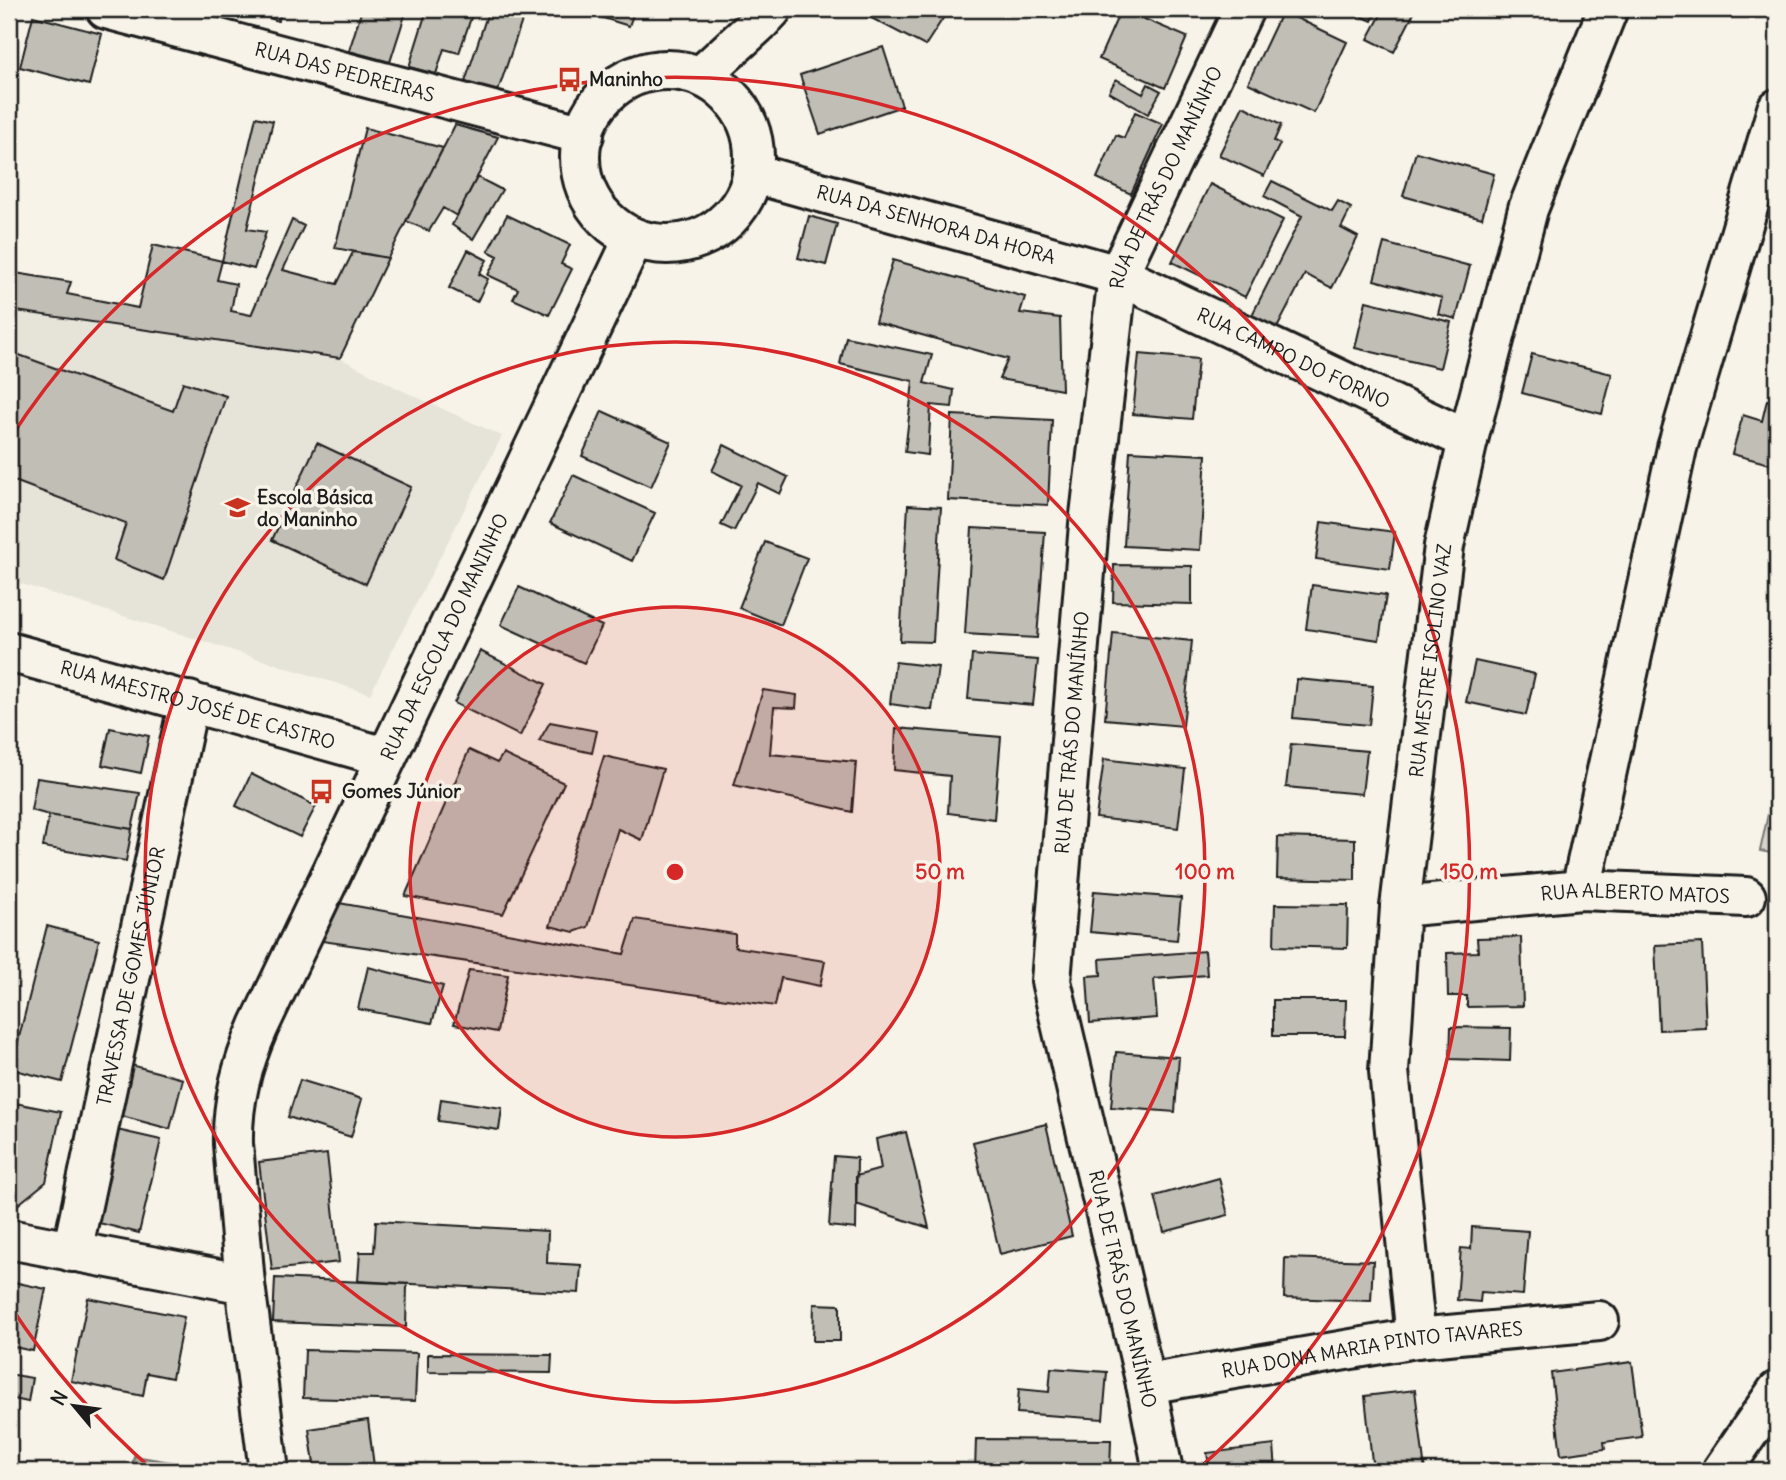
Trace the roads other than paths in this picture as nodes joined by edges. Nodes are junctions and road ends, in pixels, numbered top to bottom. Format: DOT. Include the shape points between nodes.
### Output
graph roads {
  1 [pos="106,9"];
  2 [pos="772,9"];
  3 [pos="1244,9"];
  4 [pos="1608,9"];
  5 [pos="701,76"];
  6 [pos="1777,109"];
  7 [pos="584,135"];
  8 [pos="752,173"];
  9 [pos="634,238"];
  10 [pos="1118,275"];
  11 [pos="1468,440"];
  12 [pos="9,652"];
  13 [pos="189,701"];
  14 [pos="386,757"];
  15 [pos="1581,890"];
  16 [pos="1746,897"];
  17 [pos="1400,907"];
  18 [pos="9,1239"];
  19 [pos="72,1252"];
  20 [pos="244,1284"];
  21 [pos="1599,1321"];
  22 [pos="1416,1338"];
  23 [pos="1146,1384"];
  24 [pos="1777,1391"];
  25 [pos="269,1471"];
  26 [pos="1163,1471"];
  27 [pos="1722,1471"];
  1 -- 7 [label="street, RUA DAS PEDREIRAS"];
  2 -- 5 [label="street"];
  3 -- 10 [label="street, RUA DE TRÁS DO MANÍNHO"];
  4 -- 11 [label="street, RUA MESTRE ISOLINO VAZ" via="1528,209"];
  5 -- 7 [label="street" via="657,71 631,78 598,104"];
  5 -- 8 [label="street" via="730,96 745,117 755,159"];
  6 -- 15 [label="street" via="1677,448"];
  7 -- 9 [label="street" via="580,161 593,204 607,221"];
  8 -- 9 [label="street" via="736,212 717,230 689,243 667,245"];
  8 -- 10 [label="street, RUA DA SENHORA DA HORA"];
  9 -- 14 [label="street, RUA DA ESCOLA DO MANINHO"];
  10 -- 11 [label="street, RUA CAMPO DO FORNO"];
  10 -- 23 [label="street, RUA DE TRÁS DO MANÍNHO" via="1089,524 1051,981"];
  11 -- 17 [label="street, RUA MESTRE ISOLINO VAZ" via="1444,546"];
  12 -- 13 [label="street, RUA MAESTRO JOSÉ DE CASTRO"];
  13 -- 14 [label="street, RUA MAESTRO JOSÉ DE CASTRO"];
  13 -- 19 [label="street, TRAVESSA DE GOMES JÚNIOR"];
  14 -- 20 [label="street, RUA DA ESCOLA DO MANINHO" via="259,1026 240,1076 232,1122"];
  15 -- 16 [label="street, RUA ALBERTO MATOS"];
  15 -- 17 [label="street, RUA ALBERTO MATOS"];
  17 -- 22 [label="street, RUA MESTRE ISOLINO VAZ" via="1390,1071"];
  18 -- 19 [label="street"];
  19 -- 20 [label="street"];
  20 -- 25 [label="street, RUA DA ESCOLA DO MANINHO"];
  21 -- 22 [label="street, RUA DONA MARIA PINTO TAVARES"];
  22 -- 23 [label="street, RUA DONA MARIA PINTO TAVARES"];
  23 -- 26 [label="street, RUA DE TRÁS DO MANÍNHO"];
  24 -- 27 [label="street"];
}
